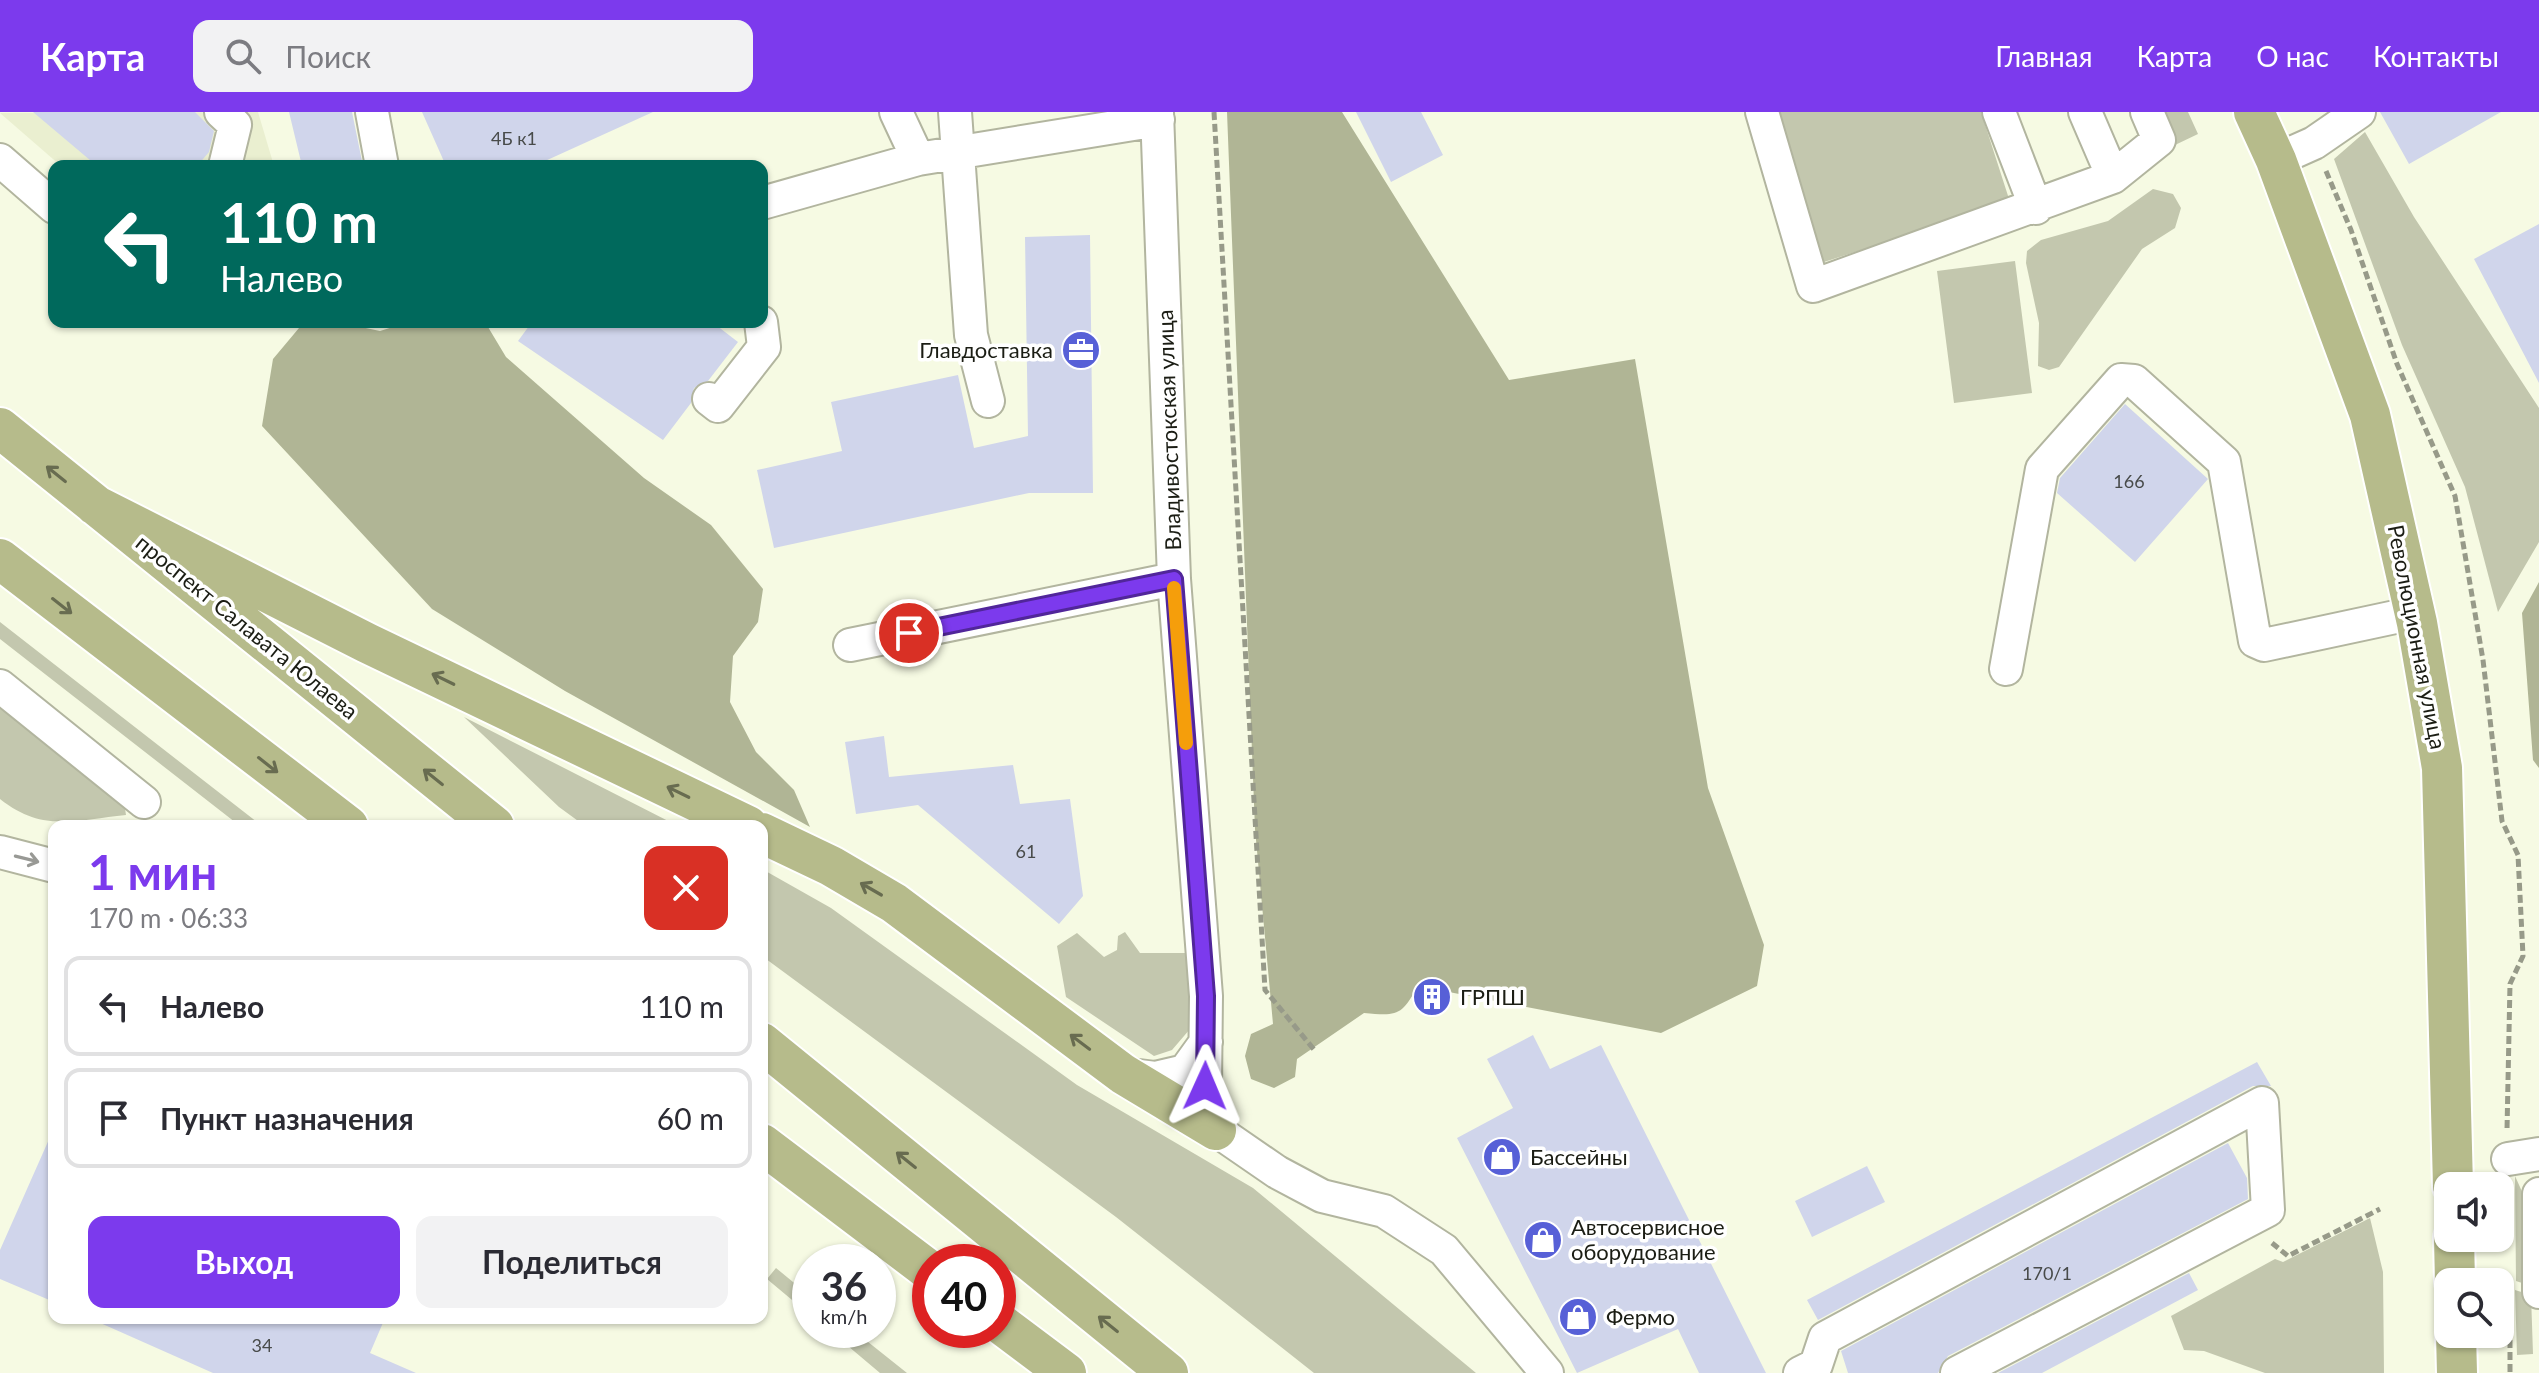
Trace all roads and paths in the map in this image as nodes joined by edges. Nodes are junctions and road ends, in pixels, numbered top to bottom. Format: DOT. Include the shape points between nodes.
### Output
graph roads {
  1 [pos="221,112"];
  2 [pos="372,112"];
  3 [pos="896,112"];
  4 [pos="955,112"];
  5 [pos="1214,112"];
  6 [pos="1762,112"];
  7 [pos="1999,112"];
  8 [pos="2085,112"];
  9 [pos="2147,112"];
  10 [pos="2254,112"];
  11 [pos="2359,112"];
  12 [pos="1158,116"];
  13 [pos="959,152"];
  14 [pos="918,159"];
  15 [pos="0,160"];
  16 [pos="226,160"];
  17 [pos="381,160"];
  18 [pos="2276,160"];
  19 [pos="2113,177"];
  20 [pos="768,201"];
  21 [pos="48,202"];
  22 [pos="2036,208"];
  23 [pos="762,328"];
  24 [pos="709,399"];
  25 [pos="988,401"];
  26 [pos="0,428"];
  27 [pos="95,505"];
  28 [pos="0,559"];
  29 [pos="1174,579"];
  30 [pos="2414,613"];
  31 [pos="850,645"];
  32 [pos="2006,669"];
  33 [pos="0,686"];
  34 [pos="144,802"];
  35 [pos="340,820"];
  36 [pos="487,820"];
  37 [pos="736,820"];
  38 [pos="768,836"];
  39 [pos="0,852"];
  40 [pos="48,864"];
  41 [pos="1206,1042"];
  42 [pos="768,1048"];
  43 [pos="1316,1052"];
  44 [pos="1123,1074"];
  45 [pos="1216,1130"];
  46 [pos="768,1149"];
  47 [pos="2453,1172"];
  48 [pos="2539,1194"];
  49 [pos="2380,1209"];
  50 [pos="2248,1221"];
  51 [pos="912,1257"];
  52 [pos="2539,1292"];
  53 [pos="1016,1336"];
  54 [pos="2456,1348"];
  55 [pos="1812,1370"];
  56 [pos="1066,1373"];
  57 [pos="1168,1373"];
  58 [pos="1547,1373"];
  59 [pos="1957,1373"];
  60 [pos="2457,1373"];
  1 -- 16 [label="street" via="235,125"];
  2 -- 17 [label="street"];
  3 -- 14 [label="street"];
  4 -- 13 [label="street"];
  5 -- 43 [label="path" via="1265,990"];
  6 -- 22 [label="street" via="1813,286"];
  7 -- 22 [label="street"];
  8 -- 19 [label="street"];
  9 -- 19 [label="street" via="2159,140"];
  10 -- 18 [label="main road, Революционная улица"];
  11 -- 18 [label="street" via="2314,143"];
  12 -- 13 [label="street"];
  12 -- 29 [label="street, Владивостокская улица"];
  13 -- 14 [label="street"];
  13 -- 25 [label="street" via="971,335"];
  14 -- 20 [label="street"];
  15 -- 21 [label="street"];
  18 -- 30 [label="main road, Революционная улица" via="2370,415"];
  19 -- 22 [label="street"];
  23 -- 24 [label="street" via="764,347 718,406"];
  27 -- 26 [label="main road, проспект Салавата Юлаева, one-way"];
  36 -- 27 [label="main road, проспект Салавата Юлаева, one-way"];
  37 -- 27 [label="main road, one-way"];
  28 -- 35 [label="main road, one-way"];
  29 -- 31 [label="street"];
  29 -- 41 [label="street, Владивостокская улица"];
  30 -- 32 [label="street" via="2264,645 2255,641 2224,462 2134,381 2121,380 2042,469"];
  30 -- 47 [label="main road, Революционная улица" via="2442,768"];
  33 -- 34 [label="street"];
  44 -- 38 [label="main road, one-way" via="894,903"];
  39 -- 40 [label="street, one-way"];
  41 -- 44 [label="street" via="1185,1071 1155,1078"];
  41 -- 45 [label="street, Владивостокская улица" via="1205,1086"];
  57 -- 42 [label="main road, one-way"];
  44 -- 45 [label="main road"];
  45 -- 58 [label="street" via="1322,1196 1384,1211 1444,1250"];
  46 -- 51 [label="main road"];
  48 -- 52 [label="street"];
  49 -- 50 [label="path" via="2288,1256"];
  50 -- 55 [label="street" via="2268,1210 2262,1103 1825,1338"];
  50 -- 59 [label="street"];
  53 -- 56 [label="main road"];
  54 -- 60 [label="main road"];
}
